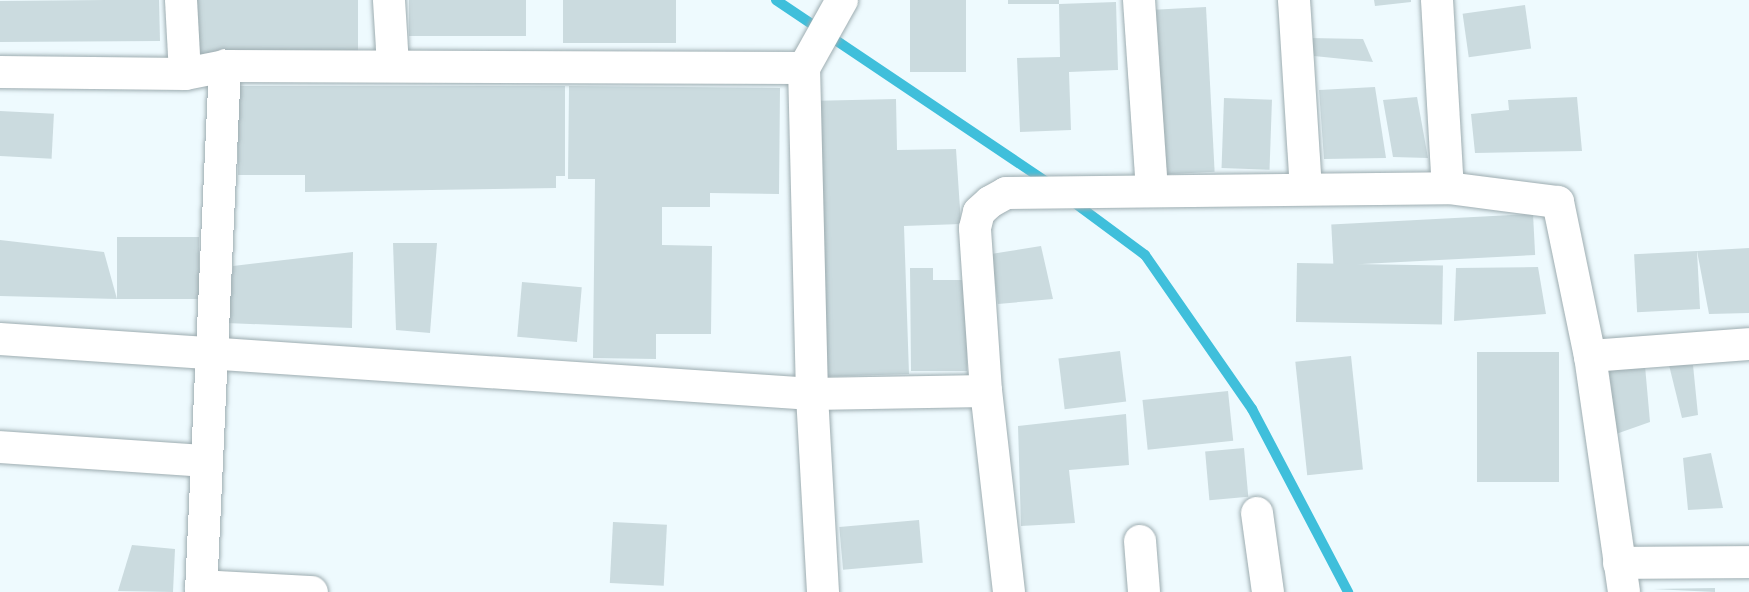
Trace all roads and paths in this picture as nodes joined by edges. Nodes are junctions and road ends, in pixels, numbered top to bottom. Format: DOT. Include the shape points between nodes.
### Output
graph roads {
  1 [pos="181,0"];
  2 [pos="389,0"];
  3 [pos="1139,0"];
  4 [pos="1293,0"];
  5 [pos="1437,0"];
  6 [pos="837,9"];
  7 [pos="810,58"];
  8 [pos="225,66"];
  9 [pos="393,66"];
  10 [pos="0,72"];
  11 [pos="185,74"];
  12 [pos="1448,188"];
  13 [pos="1152,189"];
  14 [pos="1306,189"];
  15 [pos="0,339"];
  16 [pos="1749,344"];
  17 [pos="212,353"];
  18 [pos="1590,356"];
  19 [pos="986,391"];
  20 [pos="812,394"];
  21 [pos="0,447"];
  22 [pos="206,461"];
  23 [pos="1257,513"];
  24 [pos="1140,541"];
  25 [pos="1749,562"];
  26 [pos="1621,577"];
  27 [pos="201,589"];
  28 [pos="312,592"];
  29 [pos="823,592"];
  30 [pos="1009,592"];
  31 [pos="1144,592"];
  32 [pos="1268,592"];
  1 -- 11 [label="street"];
  2 -- 9 [label="street"];
  3 -- 13 [label="street"];
  4 -- 14 [label="street"];
  5 -- 12 [label="street"];
  6 -- 7 [label="street"];
  7 -- 9 [label="street"];
  7 -- 20 [label="street"];
  8 -- 9 [label="street"];
  8 -- 11 [label="street"];
  8 -- 17 [label="street"];
  10 -- 11 [label="street"];
  12 -- 14 [label="street"];
  12 -- 18 [label="street" via="1558,202"];
  13 -- 14 [label="street"];
  13 -- 19 [label="street" via="1006,193 990,201 977,220"];
  15 -- 17 [label="street"];
  16 -- 18 [label="street"];
  17 -- 20 [label="street"];
  17 -- 22 [label="street"];
  18 -- 26 [label="street"];
  19 -- 20 [label="street"];
  19 -- 30 [label="street"];
  20 -- 29 [label="street"];
  21 -- 22 [label="street"];
  22 -- 27 [label="street"];
  23 -- 32 [label="street"];
  24 -- 31 [label="street"];
  25 -- 26 [label="street"];
  27 -- 28 [label="street"];
}
